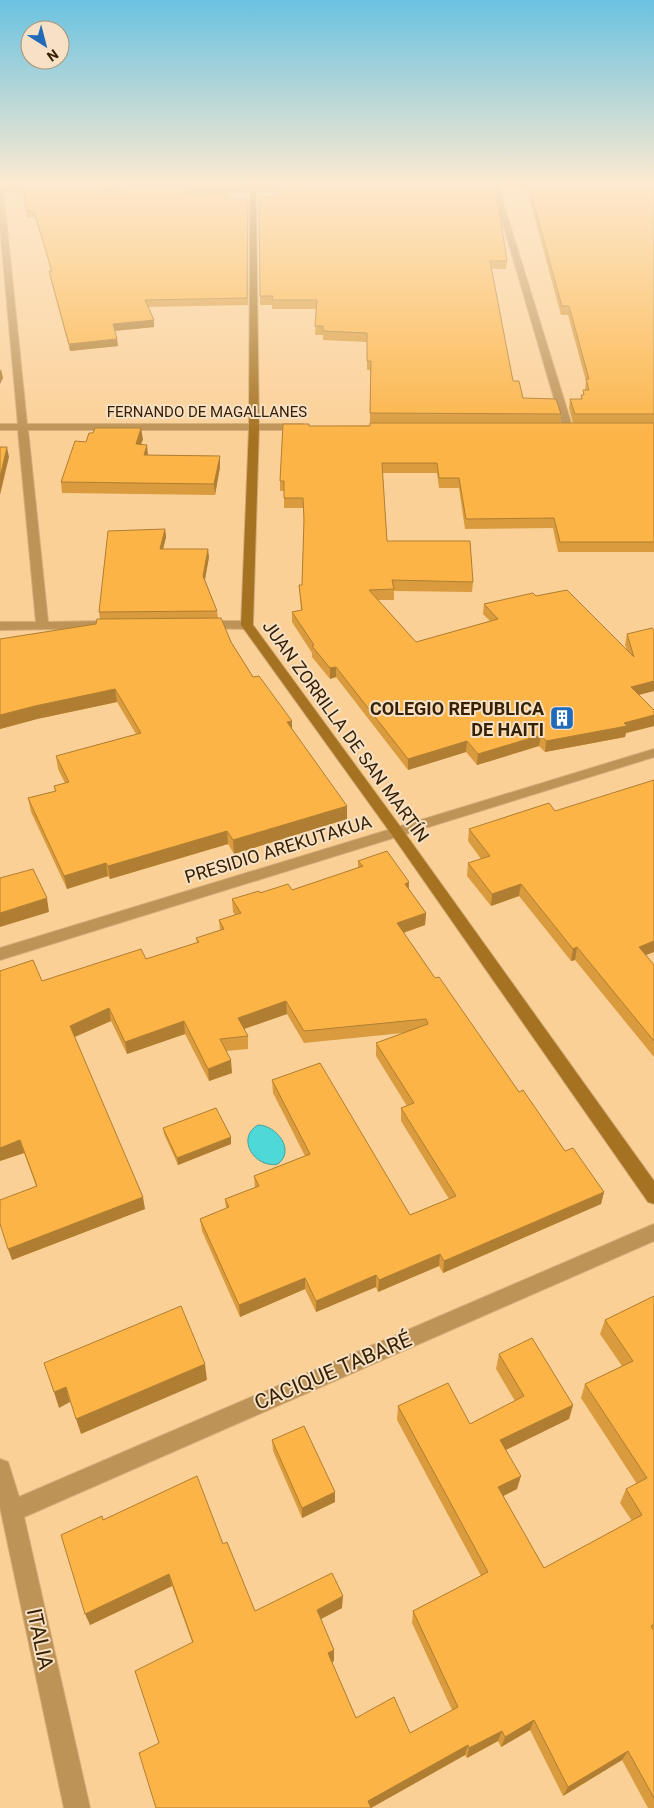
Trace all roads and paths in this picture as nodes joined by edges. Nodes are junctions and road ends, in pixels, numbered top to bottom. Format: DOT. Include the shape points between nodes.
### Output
graph roads {
  1 [pos="7,267"];
  2 [pos="253,267"];
  3 [pos="519,267"];
  4 [pos="0,427"];
  5 [pos="22,427"];
  6 [pos="254,427"];
  7 [pos="313,427"];
  8 [pos="568,429"];
  9 [pos="42,625"];
  10 [pos="120,625"];
  11 [pos="198,625"];
  12 [pos="246,625"];
  13 [pos="0,626"];
  14 [pos="654,754"];
  15 [pos="397,832"];
  16 [pos="0,954"];
  17 [pos="654,1196"];
  18 [pos="654,1232"];
  19 [pos="0,1470"];
  20 [pos="12,1511"];
  21 [pos="77,1808"];
  1 -- 5 [label="street"];
  2 -- 6 [label="street, JUAN ZORRILLA DE SAN MARTÍN"];
  3 -- 8 [label="street"];
  4 -- 5 [label="street, FERNANDO DE MAGALLANES"];
  5 -- 6 [label="street, FERNANDO DE MAGALLANES"];
  5 -- 9 [label="street"];
  6 -- 7 [label="street, FERNANDO DE MAGALLANES"];
  6 -- 12 [label="street, JUAN ZORRILLA DE SAN MARTÍN"];
  9 -- 10 [label="street"];
  9 -- 13 [label="street"];
  11 -- 12 [label="street"];
  12 -- 15 [label="street, JUAN ZORRILLA DE SAN MARTÍN"];
  14 -- 15 [label="street, PRESIDIO AREKUTAKUA"];
  15 -- 16 [label="street, PRESIDIO AREKUTAKUA"];
  15 -- 17 [label="street, JUAN ZORRILLA DE SAN MARTÍN"];
  18 -- 20 [label="street, CACIQUE TABARÉ"];
  19 -- 20 [label="street, ITALIA"];
  20 -- 21 [label="street, ITALIA"];
}
